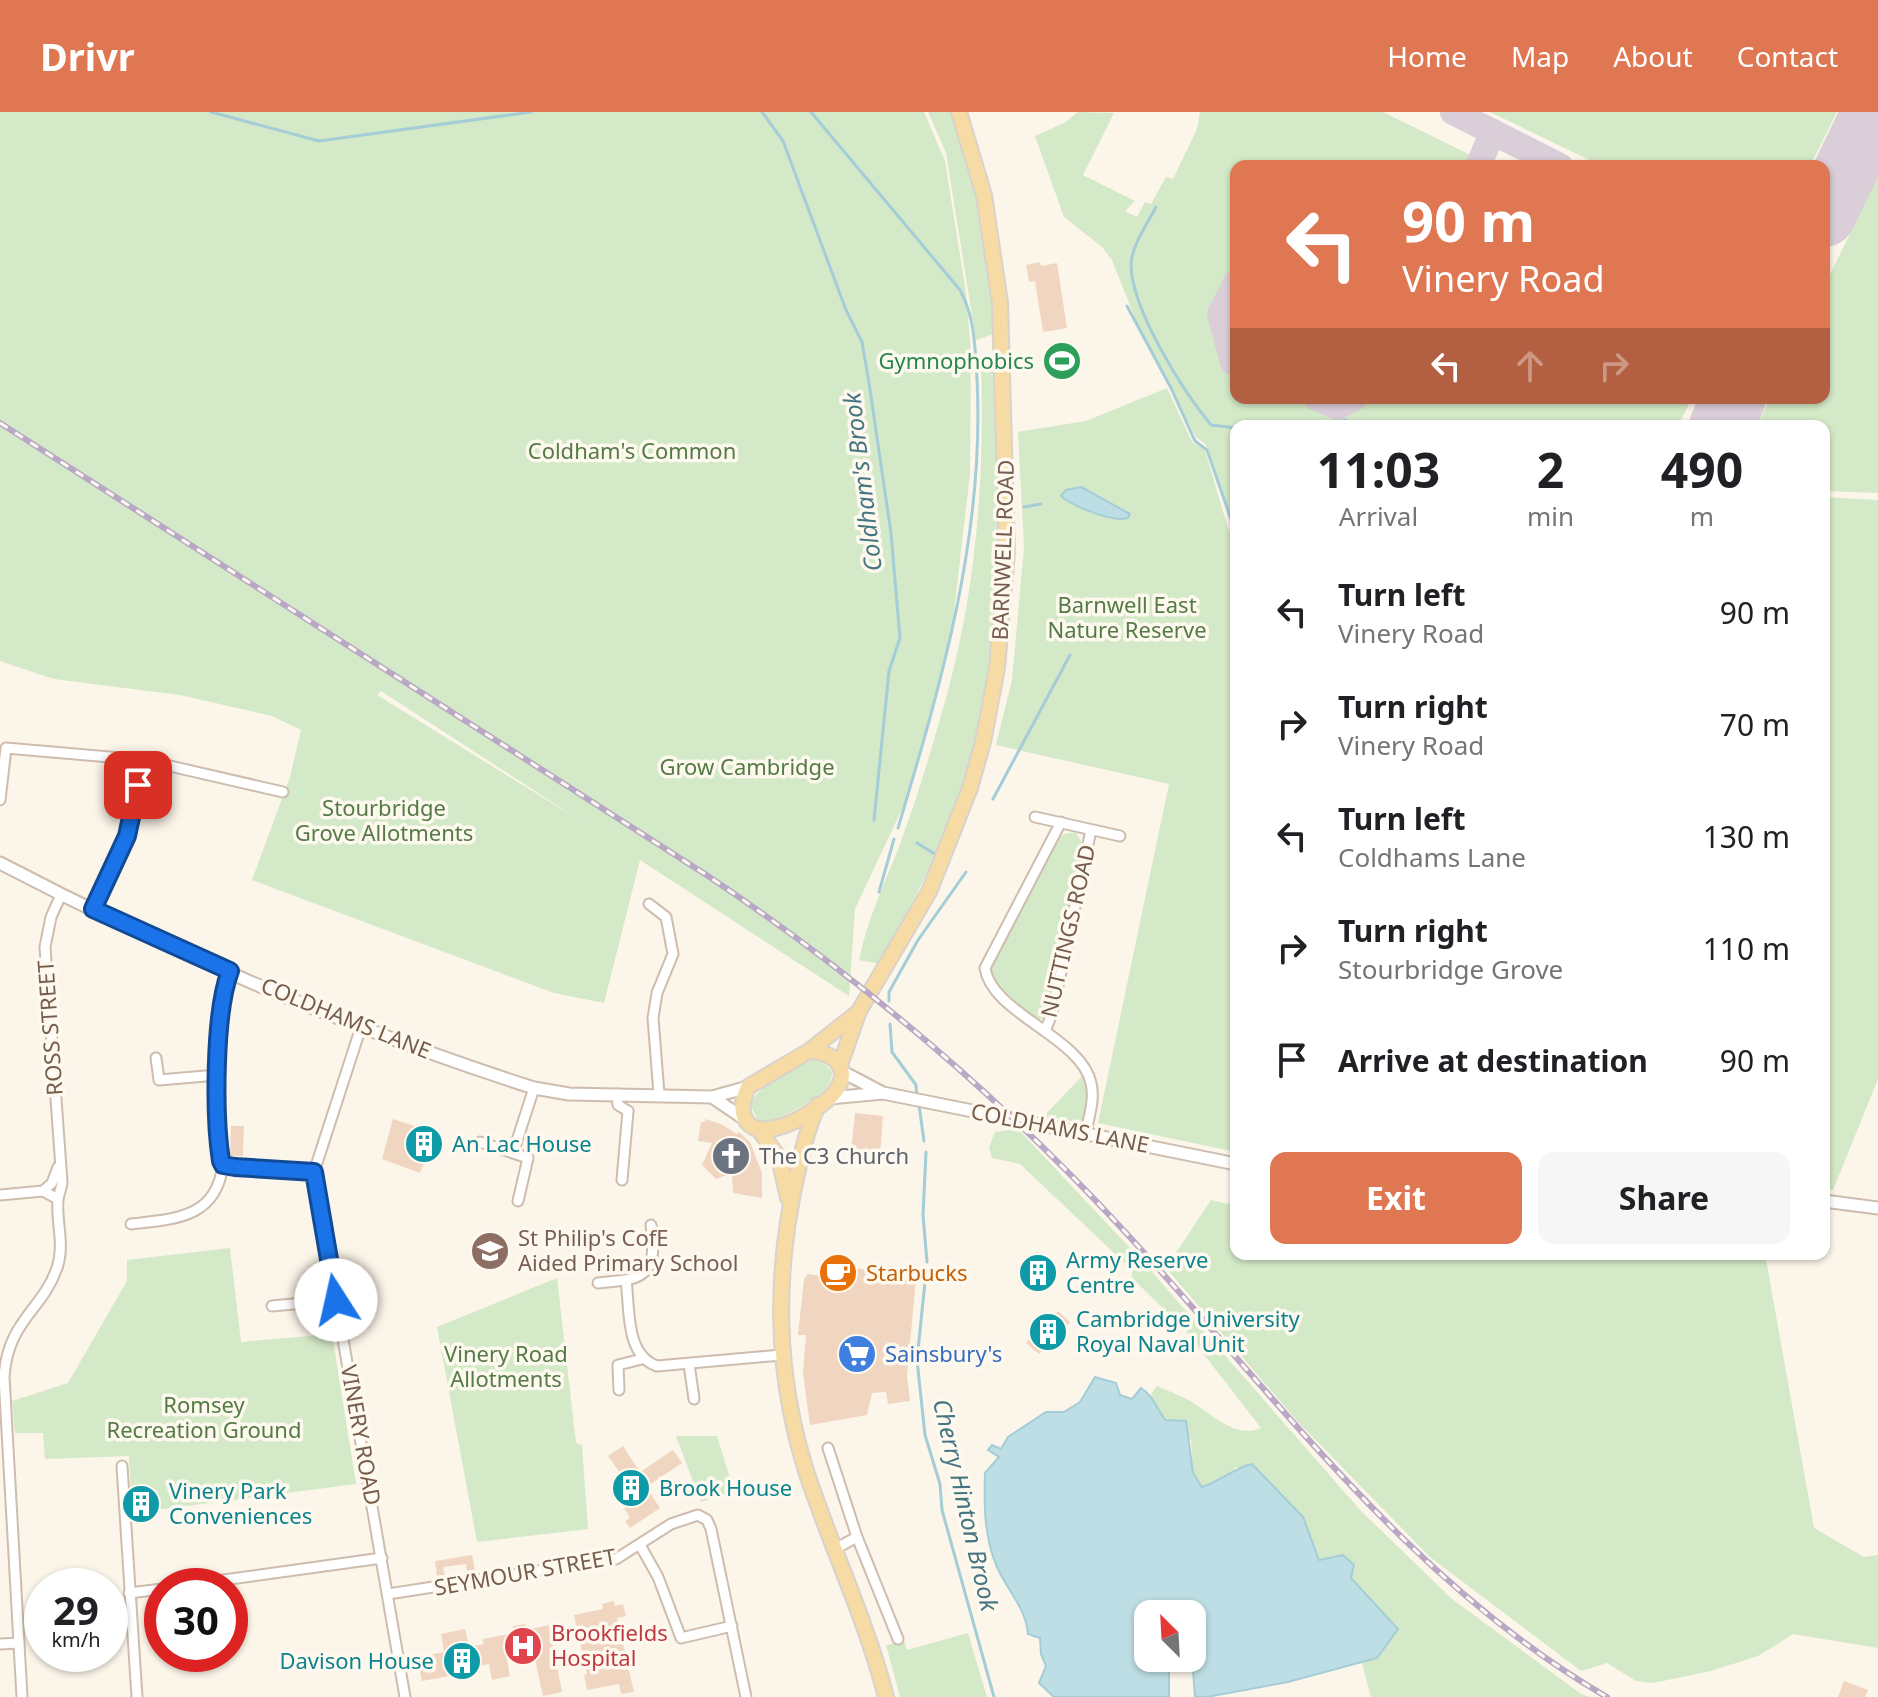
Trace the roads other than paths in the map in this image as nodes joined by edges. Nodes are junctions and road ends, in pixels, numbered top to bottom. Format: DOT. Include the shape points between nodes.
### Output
graph roads {
  1 [pos="959,112"];
  2 [pos="144,760"];
  3 [pos="283,792"];
  4 [pos="0,800"];
  5 [pos="1035,817"];
  6 [pos="1061,822"];
  7 [pos="1091,830"];
  8 [pos="1120,836"];
  9 [pos="0,863"];
  10 [pos="61,895"];
  11 [pos="649,904"];
  12 [pos="93,909"];
  13 [pos="230,971"];
  14 [pos="859,1011"];
  15 [pos="361,1027"];
  16 [pos="1045,1031"];
  17 [pos="809,1051"];
  18 [pos="156,1058"];
  19 [pos="841,1068"];
  20 [pos="217,1075"];
  21 [pos="748,1087"];
  22 [pos="534,1088"];
  23 [pos="883,1093"];
  24 [pos="617,1094"];
  25 [pos="639,1094"];
  26 [pos="659,1094"];
  27 [pos="712,1097"];
  28 [pos="824,1102"];
  29 [pos="628,1111"];
  30 [pos="746,1120"];
  31 [pos="760,1131"];
  32 [pos="1086,1132"];
  33 [pos="480,1142"];
  34 [pos="513,1153"];
  35 [pos="59,1163"];
  36 [pos="1230,1163"];
  37 [pos="223,1165"];
  38 [pos="314,1172"];
  39 [pos="622,1180"];
  40 [pos="43,1191"];
  41 [pos="0,1195"];
  42 [pos="58,1199"];
  43 [pos="518,1201"];
  44 [pos="1830,1202"];
  45 [pos="789,1203"];
  46 [pos="1878,1208"];
  47 [pos="131,1224"];
  48 [pos="651,1225"];
  49 [pos="626,1280"];
  50 [pos="598,1283"];
  51 [pos="336,1300"];
  52 [pos="272,1306"];
  53 [pos="781,1355"];
  54 [pos="642,1359"];
  55 [pos="689,1364"];
  56 [pos="619,1390"];
  57 [pos="694,1399"];
  58 [pos="828,1448"];
  59 [pos="122,1466"];
  60 [pos="857,1537"];
  61 [pos="640,1545"];
  62 [pos="835,1549"];
  63 [pos="382,1558"];
  64 [pos="248,1577"];
  65 [pos="144,1591"];
  66 [pos="129,1593"];
  67 [pos="388,1594"];
  68 [pos="732,1626"];
  69 [pos="898,1639"];
  70 [pos="19,1643"];
  71 [pos="0,1644"];
  72 [pos="22,1697"];
  73 [pos="137,1697"];
  74 [pos="405,1697"];
  75 [pos="746,1697"];
  76 [pos="886,1697"];
  1 -- 14 [label="main road, BARNWELL ROAD" via="984,195 1000,303 1005,606 983,742 970,788 929,892"];
  2 -- 3 [label="street"];
  2 -- 4 [label="street" via="6,748"];
  2 -- 12 [label="street" via="127,836"];
  5 -- 6 [label="street"];
  6 -- 7 [label="street"];
  6 -- 16 [label="street, NUTTINGS ROAD" via="985,968 992,987"];
  7 -- 8 [label="street"];
  7 -- 16 [label="street, NUTTINGS ROAD"];
  9 -- 10 [label="street, COLDHAMS LANE"];
  10 -- 12 [label="street, COLDHAMS LANE"];
  10 -- 35 [label="street, ROSS STREET" via="45,947"];
  11 -- 26 [label="street" via="666,917 673,954 653,1018"];
  12 -- 13 [label="street, COLDHAMS LANE"];
  13 -- 15 [label="street, COLDHAMS LANE"];
  13 -- 20 [label="street"];
  14 -- 17 [label="main road, BARNWELL ROAD"];
  14 -- 19 [label="main road, BARNWELL ROAD"];
  15 -- 22 [label="street, COLDHAMS LANE"];
  15 -- 38 [label="street"];
  16 -- 32 [label="street, NUTTINGS ROAD" via="1089,1075 1093,1093"];
  17 -- 19 [label="main road" via="829,1053"];
  17 -- 21 [label="main road, BARNWELL ROAD"];
  18 -- 20 [label="street" via="159,1080"];
  19 -- 23 [label="street, COLDHAMS LANE"];
  19 -- 28 [label="main road, BARNWELL ROAD" via="842,1079"];
  20 -- 37 [label="street"];
  21 -- 27 [label="street, COLDHAMS LANE"];
  21 -- 30 [label="main road" via="742,1108"];
  22 -- 24 [label="street, COLDHAMS LANE"];
  22 -- 34 [label="street"];
  23 -- 28 [label="street, COLDHAMS LANE"];
  23 -- 32 [label="street, COLDHAMS LANE"];
  24 -- 25 [label="street, COLDHAMS LANE"];
  24 -- 29 [label="street" via="618,1105"];
  25 -- 26 [label="street, COLDHAMS LANE"];
  25 -- 29 [label="street" via="637,1105"];
  26 -- 27 [label="street, COLDHAMS LANE"];
  27 -- 30 [label="street"];
  28 -- 31 [label="main road" via="779,1128"];
  28 -- 45 [label="main road, BARNWELL ROAD" via="805,1134"];
  29 -- 39 [label="street"];
  30 -- 31 [label="main road"];
  31 -- 45 [label="main road" via="779,1158"];
  32 -- 36 [label="street, COLDHAMS LANE"];
  33 -- 34 [label="street"];
  34 -- 43 [label="street" via="528,1158"];
  35 -- 40 [label="street"];
  35 -- 42 [label="street, ROSS STREET"];
  37 -- 38 [label="street"];
  37 -- 47 [label="street" via="220,1186 203,1206 174,1219"];
  38 -- 51 [label="street, VINERY ROAD"];
  40 -- 41 [label="street"];
  40 -- 42 [label="street"];
  42 -- 70 [label="street, ROSS STREET" via="62,1233 57,1268 17,1329 5,1363"];
  44 -- 46 [label="street"];
  45 -- 53 [label="main road" via="780,1280"];
  48 -- 49 [label="street" via="653,1261 642,1276"];
  49 -- 50 [label="street"];
  49 -- 54 [label="street" via="634,1344"];
  51 -- 52 [label="street"];
  51 -- 63 [label="street, VINERY ROAD"];
  53 -- 55 [label="street"];
  53 -- 62 [label="main road" via="796,1435"];
  54 -- 55 [label="street" via="657,1366"];
  54 -- 56 [label="street" via="618,1365"];
  55 -- 57 [label="street"];
  58 -- 60 [label="street"];
  59 -- 66 [label="street"];
  60 -- 62 [label="street"];
  60 -- 69 [label="street"];
  61 -- 67 [label="street, SEYMOUR STREET" via="608,1561"];
  61 -- 68 [label="street" via="681,1638"];
  61 -- 68 [label="street, SEYMOUR STREET" via="685,1517 707,1520"];
  62 -- 76 [label="main road"];
  63 -- 64 [label="street"];
  63 -- 67 [label="street, VINERY ROAD"];
  65 -- 66 [label="street"];
  66 -- 73 [label="street"];
  67 -- 74 [label="street, VINERY ROAD"];
  68 -- 75 [label="street, SEYMOUR STREET"];
  70 -- 71 [label="street"];
  70 -- 72 [label="street, ROSS STREET"];
}
